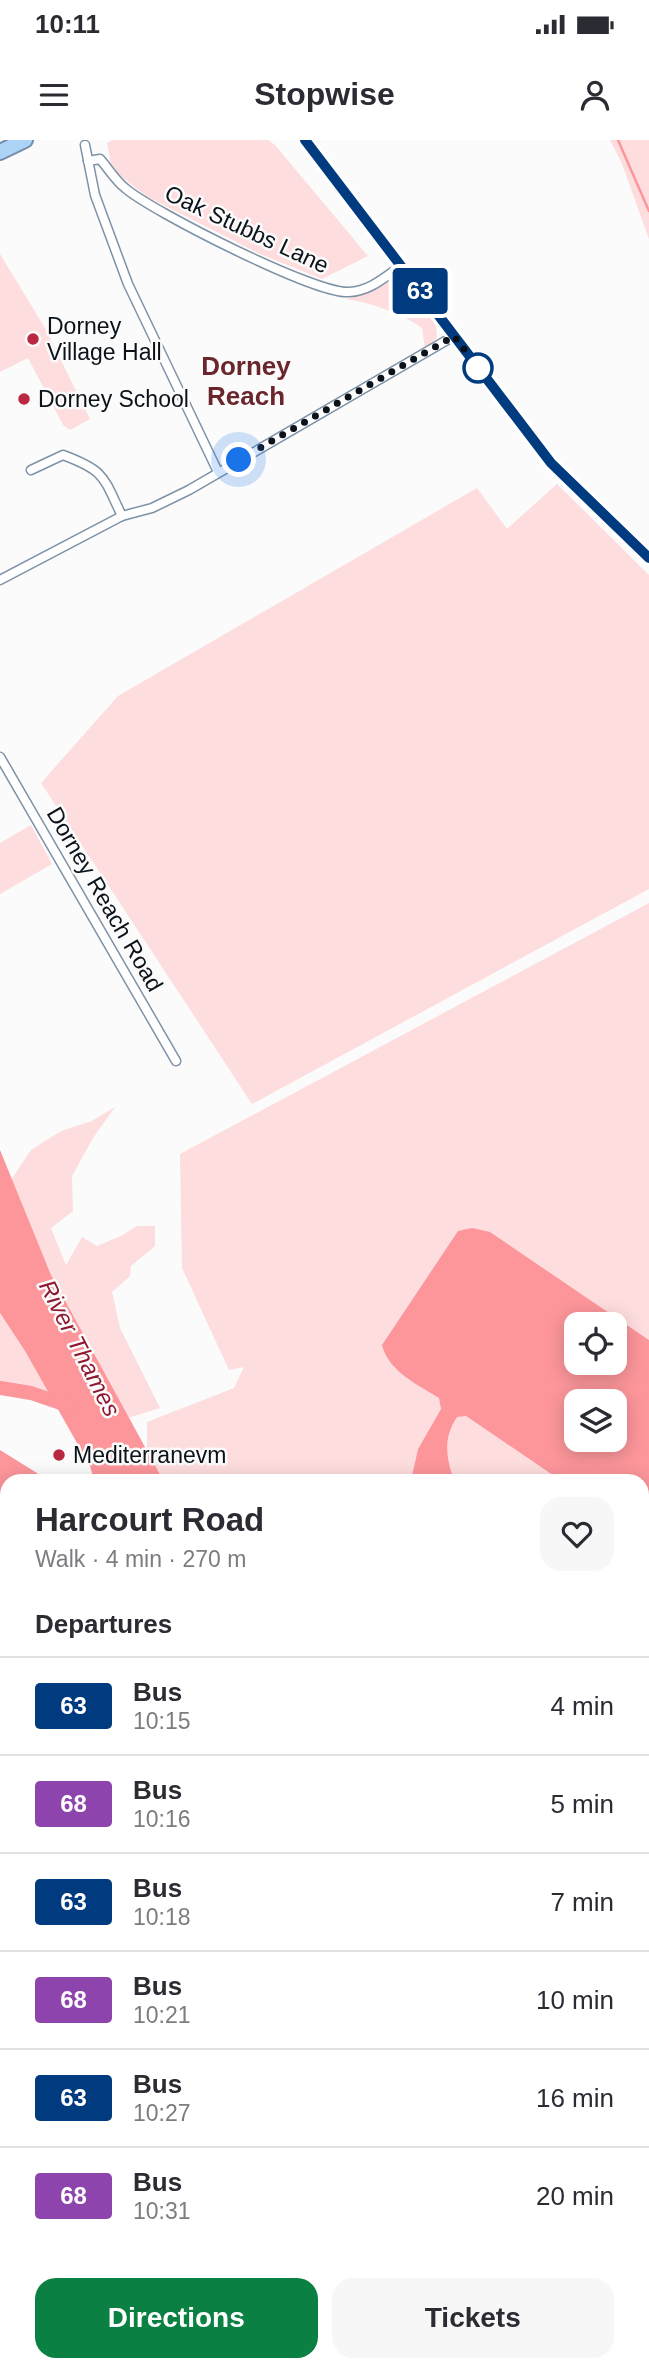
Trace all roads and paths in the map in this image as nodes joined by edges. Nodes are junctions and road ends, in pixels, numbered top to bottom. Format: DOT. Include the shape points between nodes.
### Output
graph roads {
  1 [pos="25,140"];
  2 [pos="305,140"];
  3 [pos="85,145"];
  4 [pos="0,152"];
  5 [pos="88,161"];
  6 [pos="401,266"];
  7 [pos="454,336"];
  8 [pos="31,470"];
  9 [pos="218,472"];
  10 [pos="122,516"];
  11 [pos="649,558"];
  12 [pos="0,580"];
  13 [pos="0,757"];
  14 [pos="176,1061"];
  1 -- 4 [label="highway"];
  2 -- 6 [label="street"];
  3 -- 5 [label="street"];
  5 -- 6 [label="street, Oak Stubbs Lane" via="100,159 124,188 165,215 316,285 347,293 373,286"];
  5 -- 9 [label="street" via="95,195 128,284"];
  6 -- 7 [label="street"];
  7 -- 9 [label="street"];
  7 -- 11 [label="street" via="551,463"];
  8 -- 10 [label="street" via="63,455 101,468"];
  9 -- 10 [label="street" via="152,508"];
  10 -- 12 [label="street"];
  13 -- 14 [label="street, Dorney Reach Road"];
}
